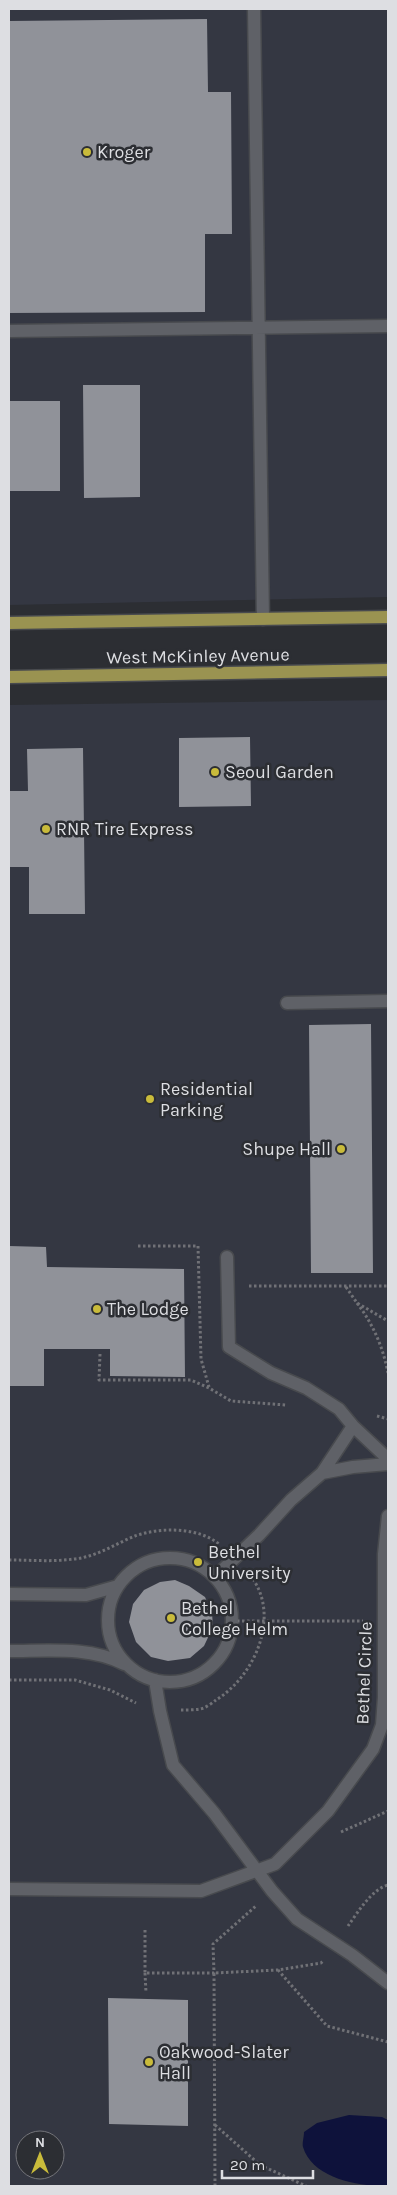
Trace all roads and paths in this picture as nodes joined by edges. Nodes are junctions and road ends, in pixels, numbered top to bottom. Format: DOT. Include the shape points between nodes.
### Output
graph roads {
  1 [pos="254,9"];
  2 [pos="388,326"];
  3 [pos="258,328"];
  4 [pos="9,331"];
  5 [pos="388,617"];
  6 [pos="263,619"];
  7 [pos="9,623"];
  8 [pos="388,670"];
  9 [pos="9,677"];
  10 [pos="388,1001"];
  11 [pos="287,1003"];
  12 [pos="138,1246"];
  13 [pos="227,1257"];
  14 [pos="228,1286"];
  15 [pos="388,1286"];
  16 [pos="346,1287"];
  17 [pos="358,1303"];
  18 [pos="388,1321"];
  19 [pos="100,1354"];
  20 [pos="388,1373"];
  21 [pos="209,1388"];
  22 [pos="290,1405"];
  23 [pos="353,1426"];
  24 [pos="388,1459"];
  25 [pos="388,1464"];
  26 [pos="322,1473"];
  27 [pos="388,1516"];
  28 [pos="235,1556"];
  29 [pos="9,1560"];
  30 [pos="214,1577"];
  31 [pos="118,1586"];
  32 [pos="9,1594"];
  33 [pos="384,1620"];
  34 [pos="232,1621"];
  35 [pos="264,1622"];
  36 [pos="9,1651"];
  37 [pos="128,1666"];
  38 [pos="9,1680"];
  39 [pos="155,1680"];
  40 [pos="160,1711"];
  41 [pos="257,1870"];
  42 [pos="388,1885"];
  43 [pos="9,1889"];
  44 [pos="272,1891"];
  45 [pos="145,1930"];
  46 [pos="335,1944"];
  47 [pos="278,1970"];
  48 [pos="145,1973"];
  49 [pos="214,1973"];
  50 [pos="388,1984"];
  51 [pos="146,1993"];
  52 [pos="388,2042"];
  53 [pos="214,2124"];
  54 [pos="215,2186"];
  55 [pos="306,2186"];
  1 -- 3 [label="street"];
  2 -- 3 [label="street"];
  3 -- 4 [label="street"];
  3 -- 6 [label="street"];
  5 -- 6 [label="main road, West McKinley Avenue"];
  6 -- 7 [label="main road, West McKinley Avenue"];
  8 -- 9 [label="main road, West McKinley Avenue"];
  10 -- 11 [label="street"];
  12 -- 21 [label="path" via="198,1246 200,1359"];
  13 -- 14 [label="street"];
  14 -- 16 [label="path"];
  14 -- 23 [label="street" via="229,1347 339,1409"];
  15 -- 16 [label="path"];
  16 -- 17 [label="path"];
  17 -- 18 [label="path"];
  17 -- 20 [label="path" via="372,1322"];
  19 -- 21 [label="path" via="99,1380 192,1380"];
  21 -- 22 [label="path" via="231,1401"];
  23 -- 24 [label="street"];
  23 -- 26 [label="street"];
  25 -- 26 [label="street"];
  26 -- 28 [label="street"];
  27 -- 33 [label="street, Bethel Circle" via="384,1554"];
  28 -- 29 [label="path" via="208,1536 188,1531 164,1531 136,1536 74,1560"];
  28 -- 30 [label="street"];
  28 -- 35 [label="path" via="256,1583"];
  30 -- 31 [label="street" via="200,1566 182,1559 164,1558 146,1563"];
  30 -- 34 [label="street" via="228,1597"];
  31 -- 32 [label="street" via="86,1595"];
  31 -- 37 [label="street" via="108,1610 109,1634 113,1646"];
  33 -- 35 [label="path"];
  33 -- 41 [label="street, Bethel Circle" via="382,1725 373,1749 328,1811 275,1864"];
  34 -- 35 [label="path"];
  34 -- 39 [label="street" via="229,1639 221,1656 208,1669 192,1678 174,1682"];
  35 -- 40 [label="path" via="260,1646 248,1671 226,1694 202,1709"];
  36 -- 37 [label="street" via="86,1652"];
  37 -- 39 [label="street"];
  38 -- 40 [label="path" via="75,1680 110,1690 142,1707"];
  39 -- 40 [label="street"];
  40 -- 41 [label="street" via="173,1765"];
  41 -- 43 [label="street, Bethel Circle" via="201,1891"];
  41 -- 44 [label="street"];
  42 -- 46 [label="path" via="382,1886 362,1906"];
  44 -- 46 [label="street" via="297,1919"];
  44 -- 49 [label="path" via="213,1944"];
  45 -- 48 [label="path"];
  46 -- 47 [label="path" via="322,1964"];
  46 -- 50 [label="street"];
  47 -- 49 [label="path"];
  47 -- 52 [label="path" via="327,2026"];
  48 -- 49 [label="path"];
  48 -- 51 [label="path"];
  49 -- 53 [label="path"];
  53 -- 54 [label="path"];
  53 -- 55 [label="path" via="260,2165"];
}
